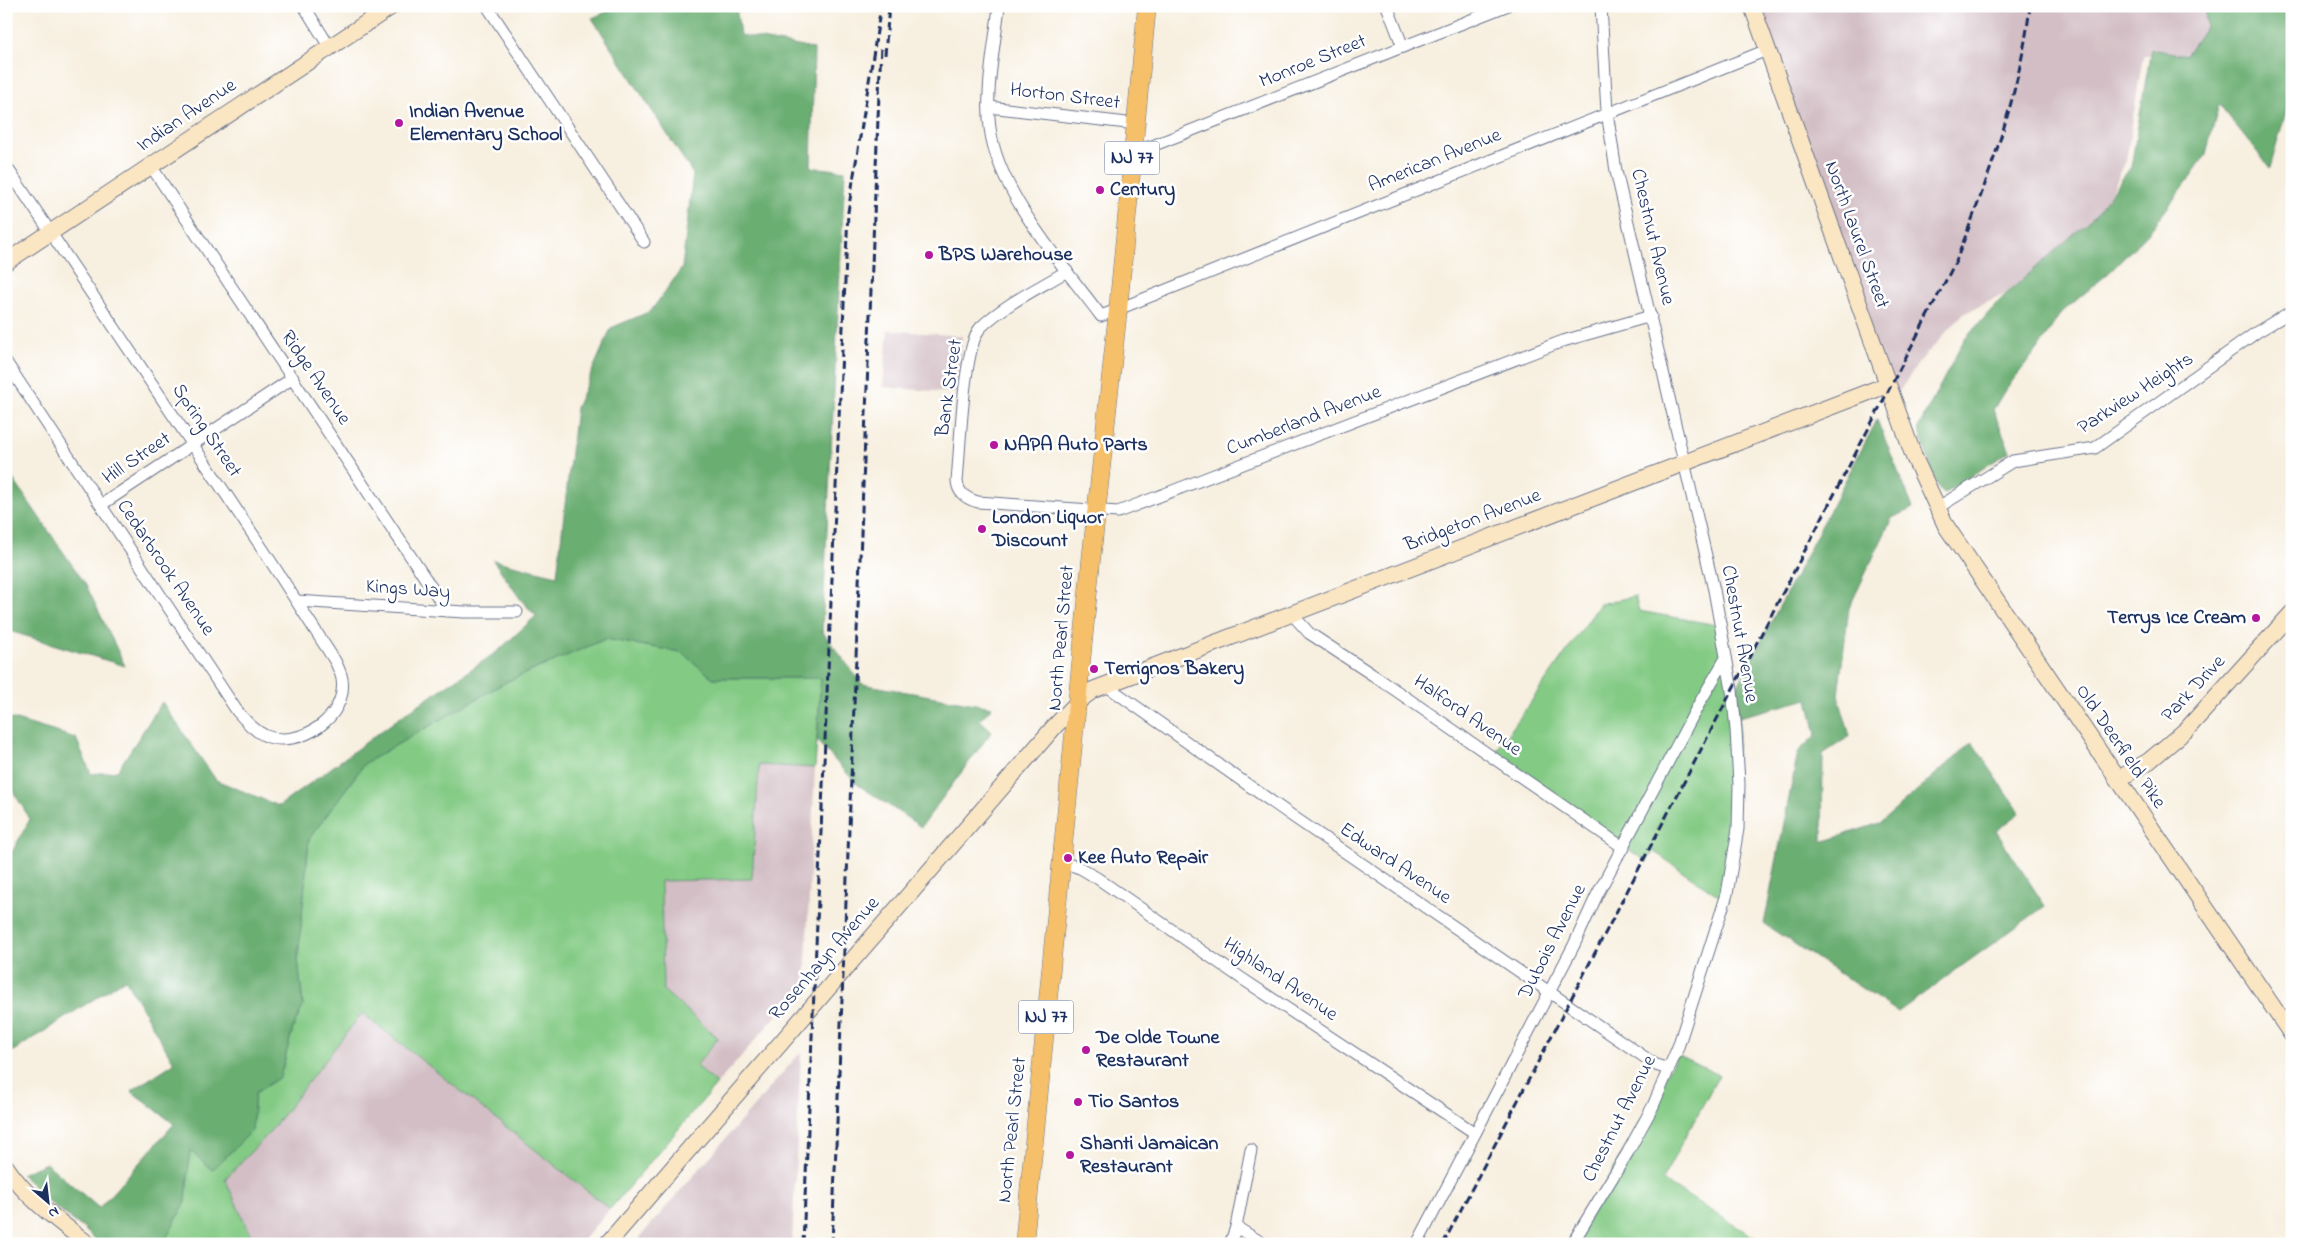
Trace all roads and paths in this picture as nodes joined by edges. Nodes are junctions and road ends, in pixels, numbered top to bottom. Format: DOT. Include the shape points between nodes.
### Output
graph roads {
  1 [pos="304,6"];
  2 [pos="392,6"];
  3 [pos="487,6"];
  4 [pos="999,6"];
  5 [pos="1147,6"];
  6 [pos="1387,6"];
  7 [pos="1506,6"];
  8 [pos="1601,6"];
  9 [pos="1752,6"];
  10 [pos="1403,47"];
  11 [pos="330,48"];
  12 [pos="1767,50"];
  13 [pos="989,106"];
  14 [pos="1607,112"];
  15 [pos="1136,124"];
  16 [pos="1133,149"];
  17 [pos="6,166"];
  18 [pos="151,166"];
  19 [pos="50,233"];
  20 [pos="644,242"];
  21 [pos="6,262"];
  22 [pos="1068,271"];
  23 [pos="1118,310"];
  24 [pos="2292,311"];
  25 [pos="1652,316"];
  26 [pos="6,362"];
  27 [pos="293,378"];
  28 [pos="1887,385"];
  29 [pos="192,445"];
  30 [pos="1685,462"];
  31 [pos="1922,478"];
  32 [pos="964,496"];
  33 [pos="101,506"];
  34 [pos="1937,508"];
  35 [pos="1096,512"];
  36 [pos="297,601"];
  37 [pos="447,611"];
  38 [pos="517,612"];
  39 [pos="1291,613"];
  40 [pos="2292,614"];
  41 [pos="1726,658"];
  42 [pos="1104,684"];
  43 [pos="1078,703"];
  44 [pos="324,722"];
  45 [pos="2117,780"];
  46 [pos="1624,848"];
  47 [pos="1062,862"];
  48 [pos="1550,992"];
  49 [pos="2292,1035"];
  50 [pos="1668,1069"];
  51 [pos="1475,1133"];
  52 [pos="1251,1150"];
  53 [pos="6,1167"];
  54 [pos="1236,1227"];
  55 [pos="88,1244"];
  56 [pos="606,1244"];
  57 [pos="1024,1244"];
  58 [pos="1230,1244"];
  59 [pos="1264,1244"];
  60 [pos="1417,1244"];
  61 [pos="1572,1244"];
  1 -- 11 [label="street"];
  2 -- 11 [label="street, Indian Avenue"];
  3 -- 20 [label="street"];
  4 -- 13 [label="street"];
  5 -- 15 [label="main road, North Pearl Street / NJ 77"];
  6 -- 10 [label="street"];
  7 -- 10 [label="street, Monroe Street"];
  8 -- 14 [label="street, Chestnut Avenue"];
  9 -- 12 [label="street, North Laurel Street"];
  10 -- 16 [label="street, Monroe Street" via="1152,146"];
  11 -- 18 [label="street, Indian Avenue"];
  12 -- 14 [label="street, American Avenue"];
  12 -- 28 [label="street, North Laurel Street"];
  13 -- 15 [label="street, Horton Street"];
  13 -- 22 [label="street" via="993,143 1014,195"];
  14 -- 23 [label="street, American Avenue"];
  14 -- 25 [label="street, Chestnut Avenue" via="1616,171"];
  15 -- 16 [label="main road, North Pearl Street / NJ 77"];
  16 -- 23 [label="main road, North Pearl Street / NJ 77"];
  17 -- 19 [label="street, Spring Street"];
  18 -- 19 [label="street, Indian Avenue"];
  18 -- 27 [label="street, Ridge Avenue"];
  19 -- 21 [label="street, Indian Avenue"];
  19 -- 29 [label="street, Spring Street"];
  22 -- 23 [label="street" via="1101,316"];
  22 -- 32 [label="street, Bank Street" via="997,315 974,336 957,481"];
  23 -- 35 [label="main road, North Pearl Street / NJ 77"];
  24 -- 34 [label="street, Parkview Heights" via="2095,448 2013,461"];
  25 -- 30 [label="street, Chestnut Avenue"];
  25 -- 35 [label="street, Cumberland Avenue" via="1563,341 1118,512"];
  26 -- 33 [label="street, Cedarbrook Avenue"];
  27 -- 29 [label="street, Hill Street"];
  27 -- 37 [label="street, Ridge Avenue"];
  28 -- 30 [label="street, Bridgeton Avenue"];
  28 -- 31 [label="street, North Laurel Street"];
  29 -- 33 [label="street, Hill Street"];
  29 -- 36 [label="street, Spring Street"];
  30 -- 39 [label="street, Bridgeton Avenue"];
  30 -- 41 [label="street, Chestnut Avenue"];
  31 -- 34 [label="street, Old Deerfield Pike"];
  32 -- 35 [label="street, Cumberland Avenue" via="978,502"];
  33 -- 44 [label="street, Cedarbrook Avenue" via="248,724 266,736 280,738 310,733"];
  34 -- 45 [label="street, Old Deerfield Pike"];
  35 -- 43 [label="main road, North Pearl Street / NJ 77"];
  36 -- 37 [label="street, Kings Way"];
  36 -- 44 [label="street, Spring Street" via="335,661 342,680 338,702"];
  37 -- 38 [label="street, Kings Way"];
  39 -- 42 [label="street, Bridgeton Avenue"];
  39 -- 46 [label="street, Halford Avenue" via="1309,633"];
  40 -- 45 [label="street, Park Drive" via="2171,744"];
  41 -- 46 [label="street, Dubois Avenue"];
  41 -- 50 [label="street, Chestnut Avenue" via="1736,739 1738,829 1727,894"];
  42 -- 43 [label="street, Bridgeton Avenue"];
  42 -- 48 [label="street, Edward Avenue"];
  43 -- 47 [label="main road, North Pearl Street / NJ 77"];
  43 -- 56 [label="street, Rosenhayn Avenue"];
  45 -- 49 [label="street, Old Deerfield Pike"];
  46 -- 48 [label="street, Dubois Avenue" via="1597,895"];
  47 -- 51 [label="street, Highland Avenue" via="1097,878"];
  47 -- 57 [label="main road, North Pearl Street / NJ 77"];
  48 -- 50 [label="street, Edward Avenue" via="1656,1065"];
  48 -- 51 [label="street, Dubois Avenue"];
  50 -- 61 [label="street, Chestnut Avenue" via="1653,1106 1628,1152"];
  51 -- 60 [label="street, Dubois Avenue"];
  52 -- 54 [label="street"];
  53 -- 55 [label="street" via="38,1204"];
  54 -- 58 [label="street"];
  54 -- 59 [label="street"];
}
